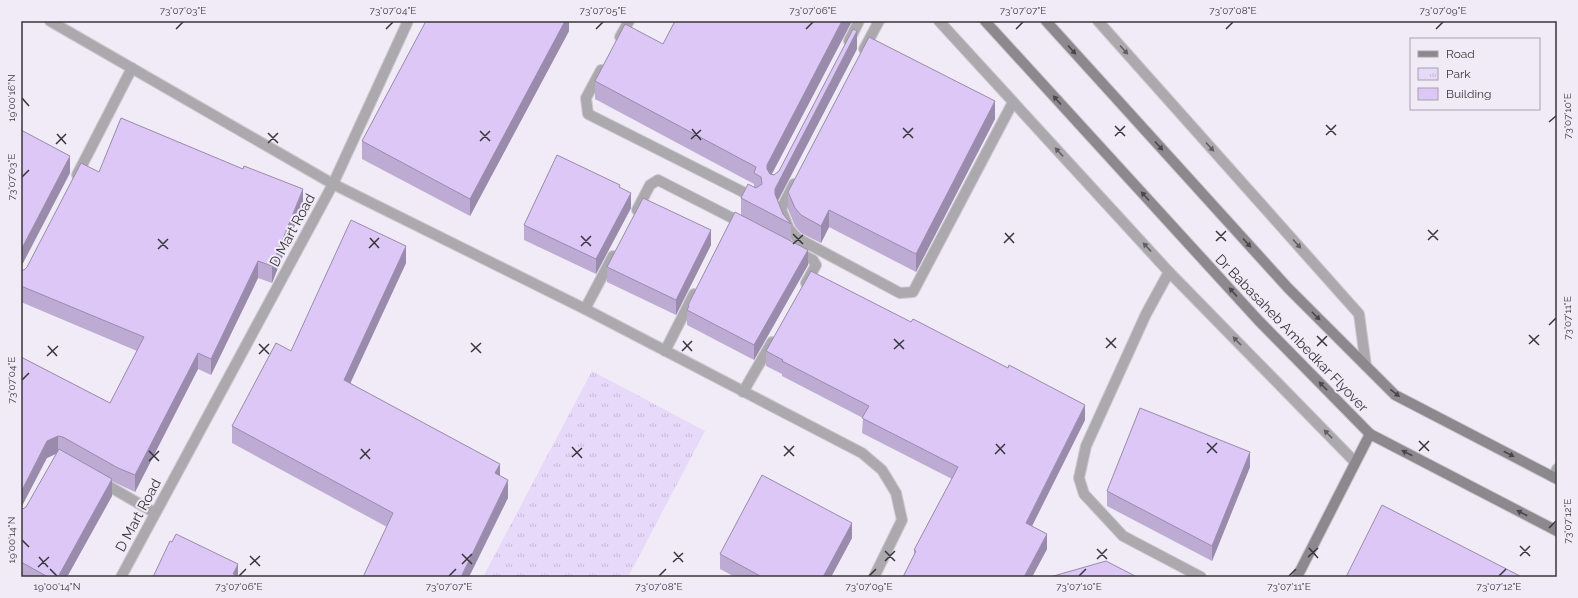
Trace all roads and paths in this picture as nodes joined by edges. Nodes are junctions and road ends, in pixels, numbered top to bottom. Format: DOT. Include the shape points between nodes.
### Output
graph roads {
  1 [pos="50,21"];
  2 [pos="408,21"];
  3 [pos="629,21"];
  4 [pos="859,21"];
  5 [pos="879,21"];
  6 [pos="939,21"];
  7 [pos="985,21"];
  8 [pos="1046,21"];
  9 [pos="1100,22"];
  10 [pos="614,47"];
  11 [pos="845,48"];
  12 [pos="861,56"];
  13 [pos="607,60"];
  14 [pos="132,68"];
  15 [pos="1013,102"];
  16 [pos="799,174"];
  17 [pos="72,183"];
  18 [pos="333,184"];
  19 [pos="756,198"];
  20 [pos="632,219"];
  21 [pos="752,229"];
  22 [pos="618,246"];
  23 [pos="786,246"];
  24 [pos="1169,272"];
  25 [pos="698,287"];
  26 [pos="801,292"];
  27 [pos="585,309"];
  28 [pos="778,331"];
  29 [pos="665,351"];
  30 [pos="1366,366"];
  31 [pos="743,392"];
  32 [pos="1370,434"];
  33 [pos="1355,462"];
  34 [pos="1556,475"];
  35 [pos="93,478"];
  36 [pos="155,513"];
  37 [pos="1557,531"];
  38 [pos="876,576"];
  39 [pos="121,577"];
  40 [pos="1201,577"];
  41 [pos="1297,577"];
  1 -- 14 [label="street, D Mart Road"];
  2 -- 18 [label="street"];
  3 -- 10 [label="street"];
  4 -- 11 [label="street"];
  5 -- 12 [label="street"];
  6 -- 15 [label="street"];
  32 -- 7 [label="main road, Dr Babasaheb Ambedkar Flyover, one-way" via="1259,321"];
  8 -- 30 [label="main road, Dr Babasaheb Ambedkar Flyover, one-way" via="1288,288"];
  9 -- 30 [label="street, one-way" via="1359,314"];
  13 -- 19 [label="street" via="586,98 588,114"];
  14 -- 17 [label="street"];
  14 -- 18 [label="street, D Mart Road"];
  15 -- 16 [label="street" via="913,292 900,293 797,238 789,230 781,209"];
  24 -- 15 [label="street, one-way"];
  18 -- 27 [label="street"];
  18 -- 36 [label="street, D Mart Road"];
  20 -- 21 [label="street" via="650,185 658,180 731,222"];
  22 -- 27 [label="street"];
  23 -- 26 [label="street" via="813,260 816,265"];
  33 -- 24 [label="street, one-way"];
  24 -- 40 [label="street" via="1146,314 1086,446 1079,478 1084,494 1123,536"];
  25 -- 29 [label="street"];
  27 -- 29 [label="street"];
  28 -- 31 [label="street"];
  29 -- 31 [label="street"];
  30 -- 34 [label="main road, Dr Babasaheb Ambedkar Flyover, one-way" via="1395,395"];
  31 -- 38 [label="street" via="862,453 882,470 896,493 902,520"];
  32 -- 33 [label="main road"];
  37 -- 32 [label="main road, Dr Babasaheb Ambedkar Flyover, one-way"];
  33 -- 41 [label="main road"];
  35 -- 36 [label="street"];
  36 -- 39 [label="street, D Mart Road"];
}
